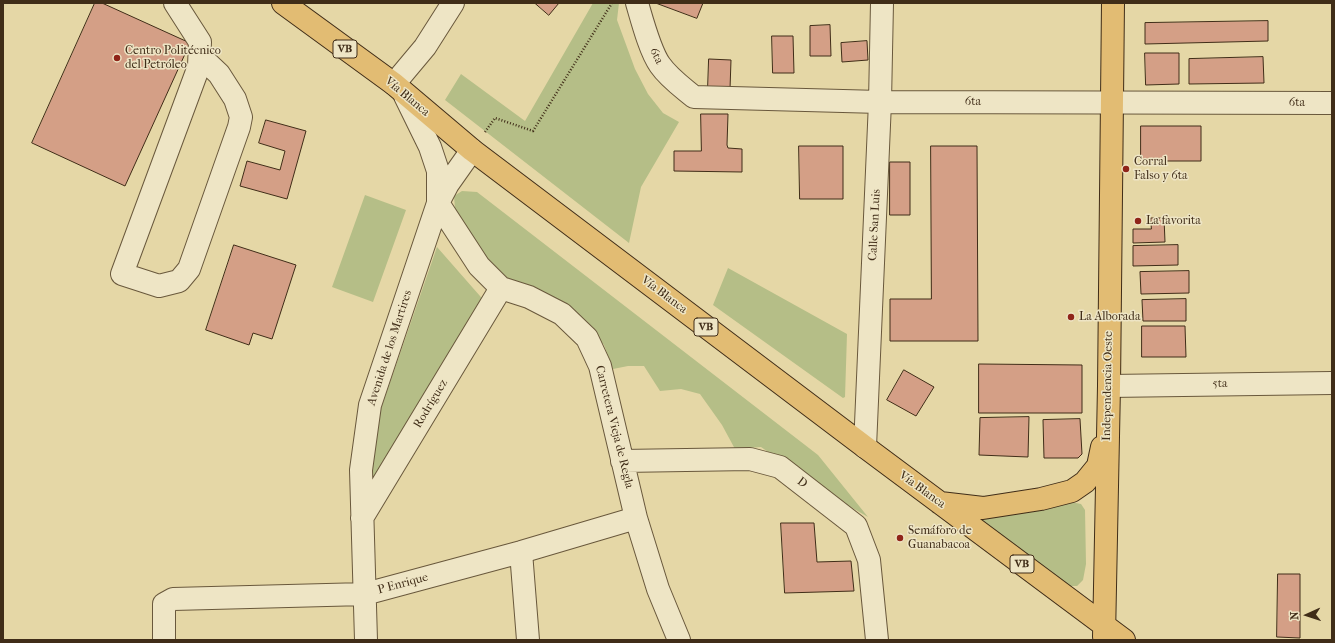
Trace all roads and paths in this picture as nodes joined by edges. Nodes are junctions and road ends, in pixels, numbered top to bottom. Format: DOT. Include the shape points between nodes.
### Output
graph roads {
  1 [pos="175,3"];
  2 [pos="283,3"];
  3 [pos="453,3"];
  4 [pos="612,3"];
  5 [pos="637,3"];
  6 [pos="882,3"];
  7 [pos="1113,3"];
  8 [pos="200,56"];
  9 [pos="399,90"];
  10 [pos="880,102"];
  11 [pos="1111,102"];
  12 [pos="1332,103"];
  13 [pos="495,118"];
  14 [pos="472,150"];
  15 [pos="438,203"];
  16 [pos="501,288"];
  17 [pos="1332,383"];
  18 [pos="1109,386"];
  19 [pos="1108,422"];
  20 [pos="865,447"];
  21 [pos="622,461"];
  22 [pos="940,503"];
  23 [pos="636,518"];
  24 [pos="362,519"];
  25 [pos="521,552"];
  26 [pos="365,594"];
  27 [pos="1104,633"];
  28 [pos="164,640"];
  29 [pos="366,640"];
  30 [pos="528,640"];
  31 [pos="679,640"];
  32 [pos="877,640"];
  33 [pos="1124,640"];
  1 -- 8 [label="street" via="200,42"];
  2 -- 9 [label="main road, Vía Blanca / VB"];
  3 -- 9 [label="street"];
  4 -- 13 [label="path" via="532,131"];
  5 -- 10 [label="street, 6ta" via="659,65 674,82 694,97"];
  6 -- 10 [label="street, Calle San Luis"];
  7 -- 11 [label="main road, Independencia Oeste"];
  8 -- 8 [label="street" via="199,66 122,274 159,286 179,281 189,270 241,117 235,99 219,74"];
  9 -- 14 [label="main road, Vía Blanca / VB"];
  9 -- 15 [label="street" via="430,147 438,171"];
  10 -- 11 [label="street, 6ta"];
  10 -- 20 [label="street, Calle San Luis"];
  11 -- 12 [label="street, 6ta"];
  11 -- 18 [label="main road, Independencia Oeste"];
  14 -- 15 [label="street"];
  14 -- 20 [label="main road, Vía Blanca / VB"];
  15 -- 16 [label="street, Carretera Vieja de Regla" via="479,266"];
  15 -- 24 [label="street, Avenida de los Martires" via="370,405 361,470"];
  16 -- 21 [label="street, Carretera Vieja de Regla" via="562,314 587,338 600,366"];
  16 -- 24 [label="street, Rodríguez"];
  17 -- 18 [label="street, 5ta"];
  18 -- 19 [label="main road, Independencia Oeste"];
  19 -- 22 [label="main road" via="1098,466 1085,482 1072,491 1041,499 983,508"];
  19 -- 27 [label="main road, Independencia Oeste"];
  20 -- 22 [label="main road, Vía Blanca / VB"];
  21 -- 23 [label="street, Carretera Vieja de Regla"];
  21 -- 32 [label="street, D" via="750,459 780,467 856,526 869,560"];
  22 -- 27 [label="main road, Vía Blanca / VB"];
  23 -- 25 [label="street, P Enrique"];
  23 -- 31 [label="street, Carretera Vieja de Regla" via="658,589"];
  24 -- 26 [label="street, Avenida de los Martires"];
  25 -- 26 [label="street, P Enrique"];
  25 -- 30 [label="street"];
  26 -- 28 [label="street, P Enrique" via="173,599 164,604"];
  26 -- 29 [label="street, Avenida de los Martires"];
  27 -- 33 [label="main road, Vía Blanca / VB"];
}
